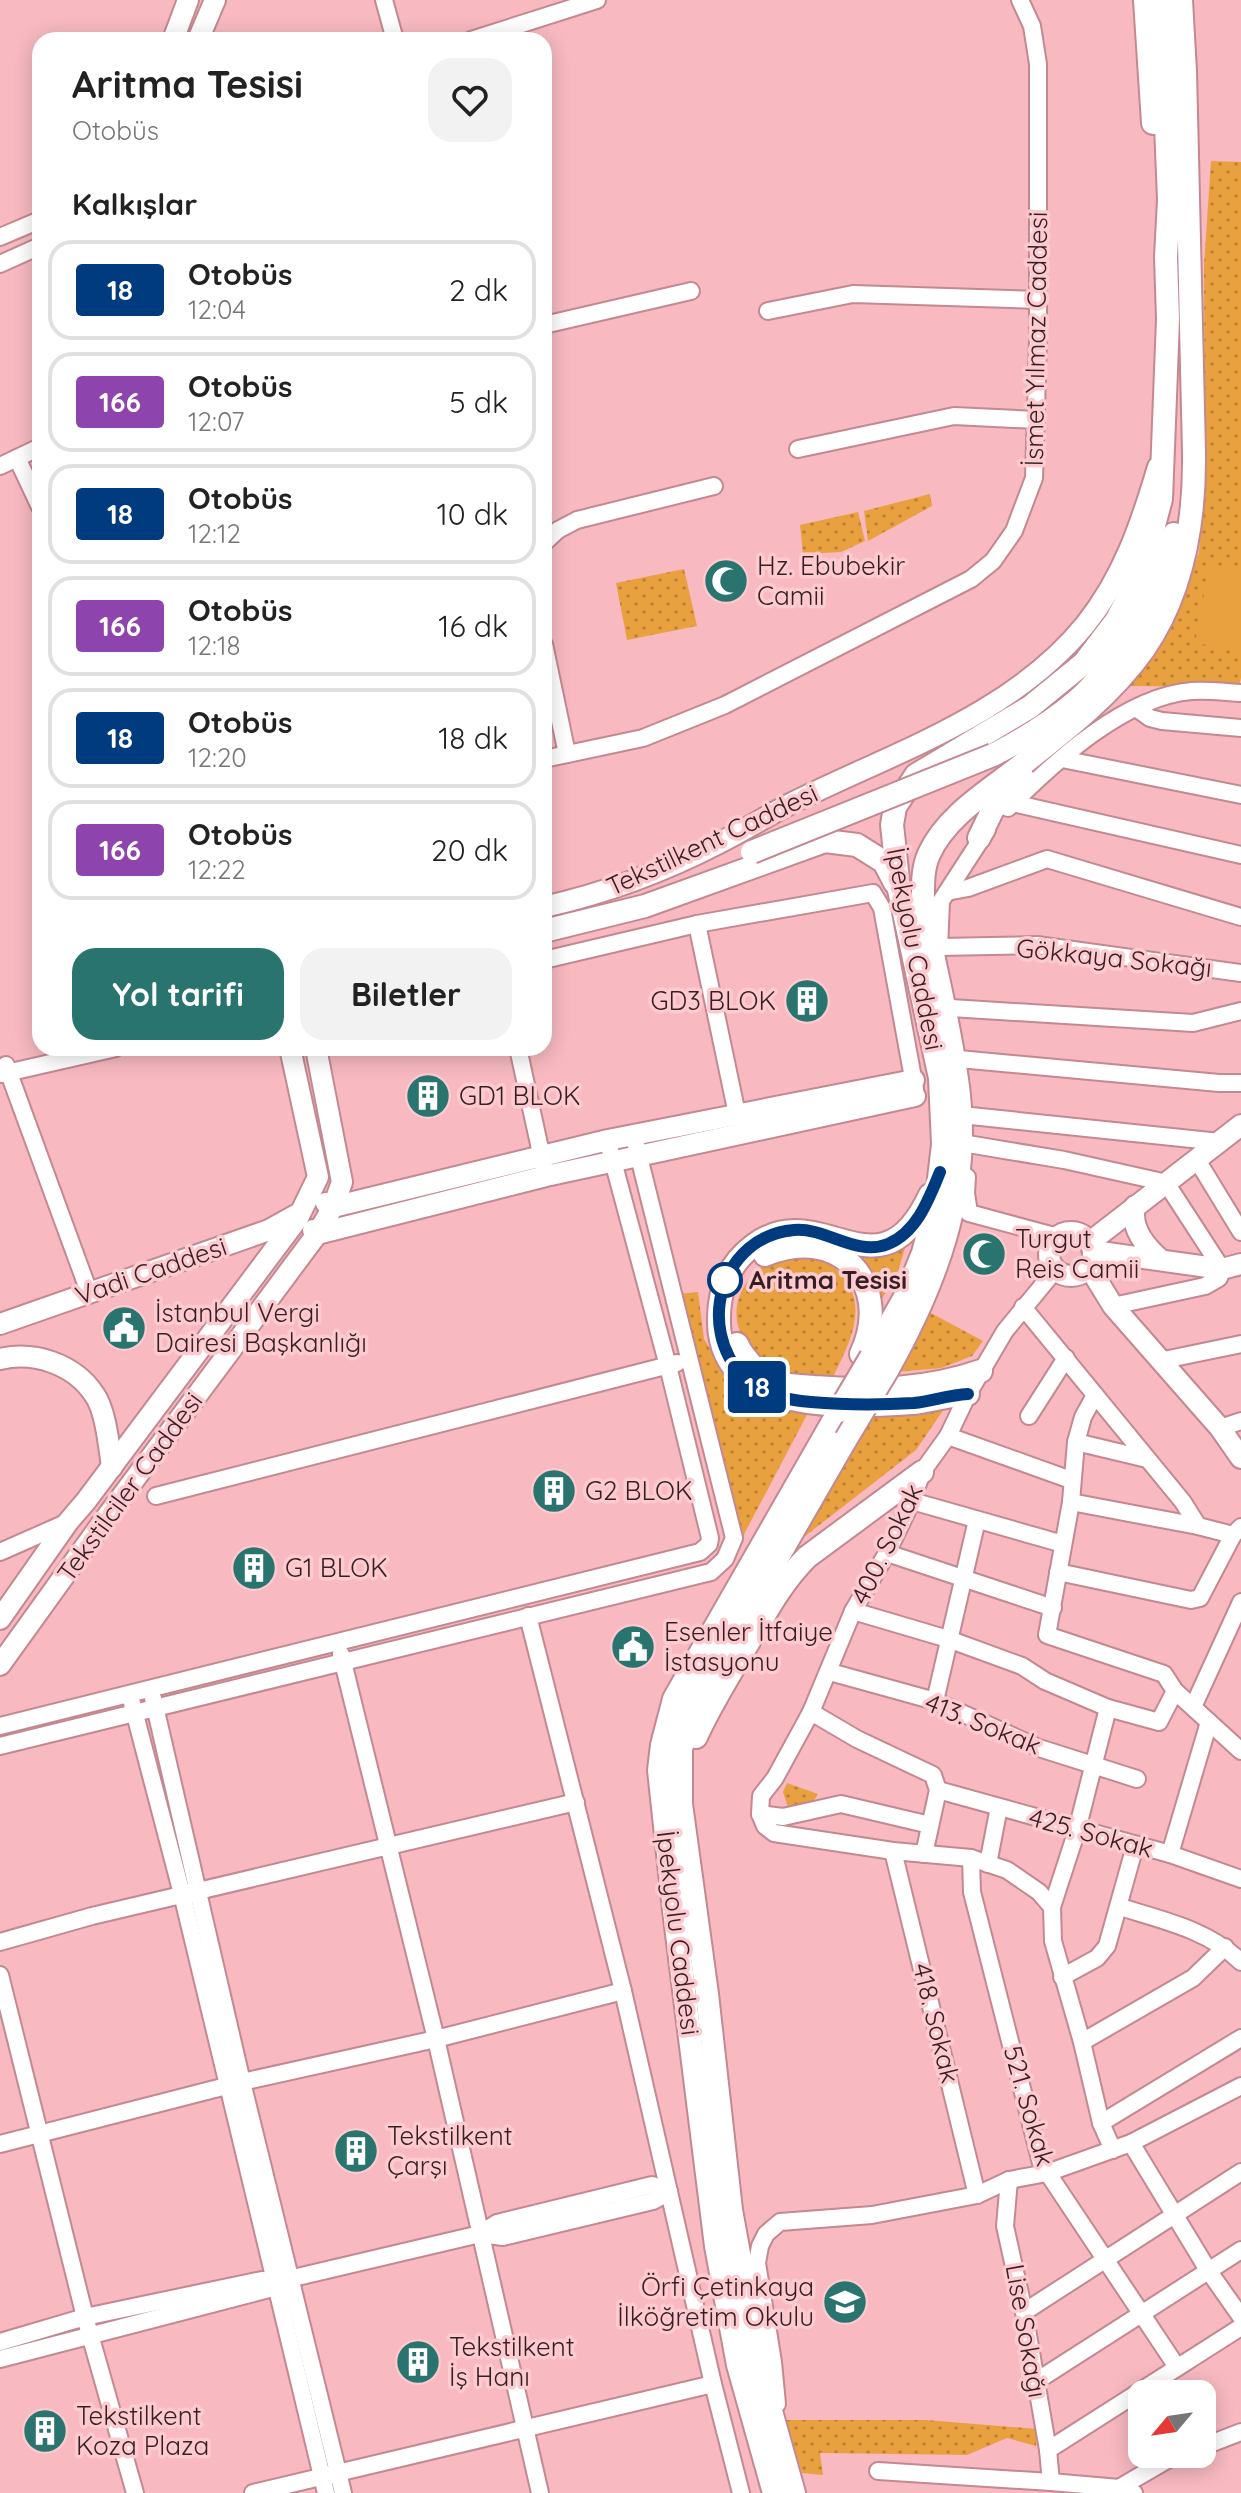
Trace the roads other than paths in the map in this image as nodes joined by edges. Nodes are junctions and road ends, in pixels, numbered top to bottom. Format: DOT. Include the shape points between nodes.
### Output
graph roads {
  1 [pos="188,0"];
  2 [pos="215,0"];
  3 [pos="384,0"];
  4 [pos="597,0"];
  5 [pos="1145,0"];
  6 [pos="1161,0"];
  7 [pos="1181,0"];
  8 [pos="1197,0"];
  9 [pos="1023,1"];
  10 [pos="176,32"];
  11 [pos="201,32"];
  12 [pos="393,32"];
  13 [pos="496,32"];
  14 [pos="32,223"];
  15 [pos="0,237"];
  16 [pos="32,250"];
  17 [pos="1166,257"];
  18 [pos="0,264"];
  19 [pos="1190,279"];
  20 [pos="691,291"];
  21 [pos="1038,300"];
  22 [pos="768,311"];
  23 [pos="552,323"];
  24 [pos="1036,420"];
  25 [pos="1164,430"];
  26 [pos="798,449"];
  27 [pos="32,451"];
  28 [pos="1194,452"];
  29 [pos="17,458"];
  30 [pos="0,466"];
  31 [pos="714,486"];
  32 [pos="32,490"];
  33 [pos="552,536"];
  34 [pos="552,682"];
  35 [pos="1241,693"];
  36 [pos="1136,708"];
  37 [pos="1241,728"];
  38 [pos="1063,733"];
  39 [pos="567,754"];
  40 [pos="552,757"];
  41 [pos="1062,759"];
  42 [pos="1241,795"];
  43 [pos="1013,803"];
  44 [pos="979,838"];
  45 [pos="1241,855"];
  46 [pos="899,890"];
  47 [pos="947,892"];
  48 [pos="552,905"];
  49 [pos="1241,917"];
  50 [pos="697,924"];
  51 [pos="552,926"];
  52 [pos="552,927"];
  53 [pos="939,947"];
  54 [pos="552,958"];
  55 [pos="1241,973"];
  56 [pos="951,1008"];
  57 [pos="1241,1011"];
  58 [pos="53,1056"];
  59 [pos="75,1056"];
  60 [pos="292,1056"];
  61 [pos="318,1056"];
  62 [pos="520,1056"];
  63 [pos="959,1059"];
  64 [pos="4,1070"];
  65 [pos="1241,1083"];
  66 [pos="915,1088"];
  67 [pos="971,1116"];
  68 [pos="739,1124"];
  69 [pos="1241,1125"];
  70 [pos="608,1140"];
  71 [pos="1220,1142"];
  72 [pos="968,1144"];
  73 [pos="636,1146"];
  74 [pos="542,1155"];
  75 [pos="1197,1160"];
  76 [pos="613,1162"];
  77 [pos="940,1172"];
  78 [pos="546,1176"];
  79 [pos="1170,1188"];
  80 [pos="311,1192"];
  81 [pos="1135,1206"];
  82 [pos="333,1207"];
  83 [pos="299,1216"];
  84 [pos="1241,1232"];
  85 [pos="317,1234"];
  86 [pos="1058,1237"];
  87 [pos="1090,1253"];
  88 [pos="1160,1259"];
  89 [pos="1231,1266"];
  90 [pos="1056,1269"];
  91 [pos="89,1292"];
  92 [pos="1113,1306"];
  93 [pos="1023,1307"];
  94 [pos="0,1324"];
  95 [pos="1241,1344"];
  96 [pos="1066,1358"];
  97 [pos="0,1359"];
  98 [pos="690,1360"];
  99 [pos="873,1360"];
  100 [pos="1159,1361"];
  101 [pos="668,1366"];
  102 [pos="981,1371"];
  103 [pos="968,1394"];
  104 [pos="1095,1395"];
  105 [pos="1029,1416"];
  106 [pos="1241,1421"];
  107 [pos="1220,1428"];
  108 [pos="948,1436"];
  109 [pos="1076,1442"];
  110 [pos="1241,1458"];
  111 [pos="1147,1459"];
  112 [pos="112,1467"];
  113 [pos="922,1472"];
  114 [pos="1071,1480"];
  115 [pos="156,1496"];
  116 [pos="86,1501"];
  117 [pos="912,1501"];
  118 [pos="1071,1502"];
  119 [pos="108,1515"];
  120 [pos="977,1520"];
  121 [pos="1198,1526"];
  122 [pos="62,1531"];
  123 [pos="1237,1531"];
  124 [pos="1063,1544"];
  125 [pos="0,1552"];
  126 [pos="887,1553"];
  127 [pos="78,1556"];
  128 [pos="1058,1572"];
  129 [pos="962,1577"];
  130 [pos="1241,1602"];
  131 [pos="1053,1608"];
  132 [pos="853,1611"];
  133 [pos="528,1616"];
  134 [pos="0,1619"];
  135 [pos="948,1639"];
  136 [pos="338,1642"];
  137 [pos="342,1662"];
  138 [pos="0,1665"];
  139 [pos="830,1672"];
  140 [pos="151,1689"];
  141 [pos="1175,1691"];
  142 [pos="130,1694"];
  143 [pos="935,1701"];
  144 [pos="1193,1707"];
  145 [pos="155,1708"];
  146 [pos="1108,1708"];
  147 [pos="811,1712"];
  148 [pos="134,1713"];
  149 [pos="1209,1722"];
  150 [pos="0,1726"];
  151 [pos="0,1746"];
  152 [pos="1241,1751"];
  153 [pos="1093,1767"];
  154 [pos="1137,1779"];
  155 [pos="938,1790"];
  156 [pos="576,1802"];
  157 [pos="681,1804"];
  158 [pos="999,1807"];
  159 [pos="760,1814"];
  160 [pos="930,1825"];
  161 [pos="1077,1830"];
  162 [pos="1135,1846"];
  163 [pos="387,1848"];
  164 [pos="893,1851"];
  165 [pos="924,1854"];
  166 [pos="1170,1854"];
  167 [pos="971,1858"];
  168 [pos="988,1864"];
  169 [pos="1241,1879"];
  170 [pos="190,1892"];
  171 [pos="1052,1907"];
  172 [pos="1120,1907"];
  173 [pos="0,1942"];
  174 [pos="1225,1947"];
  175 [pos="1241,1962"];
  176 [pos="0,1975"];
  177 [pos="1062,1977"];
  178 [pos="623,1991"];
  179 [pos="1241,2038"];
  180 [pos="436,2039"];
  181 [pos="1082,2042"];
  182 [pos="235,2084"];
  183 [pos="1241,2086"];
  184 [pos="1101,2123"];
  185 [pos="38,2134"];
  186 [pos="1131,2143"];
  187 [pos="0,2144"];
  188 [pos="1113,2150"];
  189 [pos="1241,2172"];
  190 [pos="1047,2173"];
  191 [pos="1009,2180"];
  192 [pos="669,2192"];
  193 [pos="977,2195"];
  194 [pos="1175,2216"];
  195 [pos="480,2234"];
  196 [pos="1241,2250"];
  197 [pos="1107,2260"];
  198 [pos="1208,2270"];
  199 [pos="284,2280"];
  200 [pos="1024,2312"];
  201 [pos="1142,2313"];
  202 [pos="1241,2317"];
  203 [pos="88,2325"];
  204 [pos="1241,2327"];
  205 [pos="0,2342"];
  206 [pos="0,2359"];
  207 [pos="1177,2367"];
  208 [pos="1035,2382"];
  209 [pos="713,2384"];
  210 [pos="523,2429"];
  211 [pos="775,2429"];
  212 [pos="1241,2432"];
  213 [pos="1216,2442"];
  214 [pos="1048,2450"];
  215 [pos="1157,2468"];
  216 [pos="878,2471"];
  217 [pos="330,2474"];
  218 [pos="1051,2482"];
  219 [pos="1086,2489"];
  220 [pos="1127,2491"];
  221 [pos="135,2493"];
  222 [pos="253,2493"];
  223 [pos="326,2493"];
  224 [pos="343,2493"];
  225 [pos="540,2493"];
  226 [pos="741,2493"];
  227 [pos="772,2493"];
  228 [pos="794,2493"];
  1 -- 10 [label="main road"];
  2 -- 11 [label="main road"];
  3 -- 12 [label="street"];
  4 -- 13 [label="street"];
  5 -- 17 [label="highway"];
  6 -- 17 [label="highway" via="1169,186"];
  7 -- 19 [label="highway"];
  8 -- 19 [label="highway" via="1197,186"];
  9 -- 21 [label="street, İsmet Yılmaz Caddesi" via="1038,64"];
  14 -- 15 [label="street"];
  16 -- 18 [label="street"];
  17 -- 25 [label="highway, İpekyolu Caddesi"];
  19 -- 28 [label="highway, İpekyolu Caddesi"];
  20 -- 23 [label="street"];
  21 -- 22 [label="street" via="853,294"];
  21 -- 24 [label="street, İsmet Yılmaz Caddesi"];
  24 -- 26 [label="street" via="954,416"];
  24 -- 39 [label="street, İsmet Yılmaz Caddesi" via="1034,478 1014,531 993,561 971,579 725,705 643,738"];
  25 -- 46 [label="highway, İpekyolu Caddesi" via="1161,499 1142,571 1116,621 1084,663 1030,707 916,775 895,807 892,825"];
  25 -- 48 [label="main road, Tekstilkent Caddesi" via="1158,467 1134,539 1108,593 1056,656 1020,687 927,741 786,806 720,843 639,880"];
  27 -- 29 [label="street"];
  28 -- 38 [label="highway, İpekyolu Caddesi" via="1189,536 1165,614 1119,680"];
  28 -- 51 [label="highway, bridge" via="1166,562 1138,621 1078,700 993,755"];
  29 -- 30 [label="street"];
  29 -- 32 [label="street"];
  31 -- 33 [label="street" via="577,520"];
  34 -- 39 [label="street"];
  35 -- 36 [label="street" via="1193,691"];
  36 -- 37 [label="street" via="1162,721"];
  36 -- 41 [label="street"];
  38 -- 44 [label="highway" via="993,809"];
  38 -- 99 [label="highway, İpekyolu Caddesi" via="955,819 929,854 923,903 959,1098 959,1162 951,1225 918,1313"];
  39 -- 40 [label="street, İsmet Yılmaz Caddesi"];
  41 -- 42 [label="street"];
  41 -- 43 [label="street"];
  43 -- 44 [label="street"];
  43 -- 45 [label="street"];
  44 -- 47 [label="street"];
  46 -- 52 [label="highway" via="884,862 857,845 825,841 645,906"];
  46 -- 77 [label="highway, İpekyolu Caddesi" via="940,1078"];
  47 -- 49 [label="street" via="1047,859"];
  47 -- 53 [label="street" via="941,901"];
  50 -- 54 [label="street"];
  50 -- 66 [label="street" via="873,893 882,908"];
  50 -- 68 [label="street"];
  53 -- 55 [label="street, Gökkaya Sokağı" via="1037,945"];
  53 -- 56 [label="street"];
  56 -- 57 [label="street" via="1193,1023"];
  56 -- 63 [label="street"];
  58 -- 64 [label="street"];
  59 -- 64 [label="street"];
  60 -- 80 [label="main road, Tekstilciler Caddesi" via="318,1177"];
  61 -- 82 [label="main road, Tekstilciler Caddesi" via="342,1182"];
  62 -- 74 [label="street"];
  63 -- 65 [label="street"];
  63 -- 67 [label="street"];
  64 -- 91 [label="street"];
  66 -- 68 [label="main road"];
  67 -- 71 [label="street"];
  67 -- 72 [label="street"];
  68 -- 73 [label="main road"];
  69 -- 71 [label="main road"];
  70 -- 73 [label="main road"];
  70 -- 74 [label="main road"];
  70 -- 76 [label="street"];
  71 -- 75 [label="main road"];
  72 -- 79 [label="street" via="1064,1160"];
  72 -- 86 [label="street" via="969,1213"];
  73 -- 76 [label="main road"];
  73 -- 98 [label="street"];
  74 -- 78 [label="street"];
  74 -- 82 [label="main road"];
  75 -- 79 [label="main road"];
  75 -- 84 [label="street"];
  76 -- 78 [label="main road"];
  76 -- 101 [label="street"];
  77 -- 99 [label="highway, İpekyolu Caddesi" via="923,1253"];
  77 -- 103 [label="highway" via="915,1222 887,1244 859,1246 796,1229 756,1244 740,1257 721,1288 719,1332 746,1380 790,1401 916,1403"];
  78 -- 85 [label="main road"];
  79 -- 81 [label="main road"];
  79 -- 89 [label="street"];
  80 -- 82 [label="main road"];
  80 -- 83 [label="main road, Tekstilciler Caddesi"];
  81 -- 87 [label="main road"];
  81 -- 88 [label="main road" via="1140,1236"];
  82 -- 85 [label="main road, Tekstilciler Caddesi"];
  83 -- 85 [label="main road"];
  83 -- 91 [label="main road, Vadi Caddesi"];
  83 -- 112 [label="main road, Tekstilciler Caddesi"];
  85 -- 119 [label="main road, Tekstilciler Caddesi"];
  86 -- 87 [label="main road" via="1076,1232"];
  86 -- 90 [label="main road" via="1049,1252"];
  87 -- 88 [label="main road"];
  87 -- 90 [label="main road" via="1078,1275"];
  87 -- 92 [label="main road"];
  88 -- 89 [label="main road"];
  89 -- 92 [label="street" via="1205,1286"];
  90 -- 93 [label="street, 400. Sokak"];
  91 -- 94 [label="main road, Vadi Caddesi"];
  92 -- 100 [label="main road"];
  93 -- 96 [label="street"];
  93 -- 102 [label="street, 400. Sokak"];
  95 -- 100 [label="street"];
  96 -- 104 [label="street"];
  96 -- 105 [label="street"];
  97 -- 112 [label="main road" via="18,1355 73,1372 96,1395"];
  98 -- 101 [label="street"];
  98 -- 133 [label="street" via="734,1538 725,1559 711,1572"];
  99 -- 102 [label="highway" via="868,1295 842,1257 814,1246 782,1247 741,1278 731,1307 739,1348 781,1384 912,1387"];
  99 -- 157 [label="highway, İpekyolu Caddesi, bridge" via="846,1439 695,1701 681,1749"];
  99 -- 227 [label="highway, İpekyolu Caddesi, bridge" via="845,1387 839,1411 674,1699 659,1770 716,2246 738,2365"];
  100 -- 107 [label="main road"];
  101 -- 115 [label="street"];
  101 -- 136 [label="street" via="710,1538 705,1548"];
  102 -- 103 [label="street, 400. Sokak"];
  103 -- 108 [label="street, 400. Sokak"];
  104 -- 109 [label="street"];
  104 -- 111 [label="street"];
  106 -- 107 [label="street"];
  107 -- 110 [label="main road"];
  108 -- 113 [label="street, 400. Sokak"];
  108 -- 114 [label="street"];
  109 -- 111 [label="street"];
  109 -- 114 [label="street"];
  111 -- 121 [label="street"];
  112 -- 116 [label="main road, Tekstilciler Caddesi"];
  113 -- 117 [label="street, 400. Sokak"];
  113 -- 157 [label="highway" via="807,1557 777,1593 705,1717"];
  114 -- 118 [label="street"];
  116 -- 119 [label="street"];
  116 -- 122 [label="main road, Tekstilciler Caddesi"];
  117 -- 120 [label="street"];
  117 -- 126 [label="street, 400. Sokak"];
  118 -- 121 [label="street"];
  118 -- 124 [label="street"];
  119 -- 127 [label="main road, Tekstilciler Caddesi"];
  120 -- 124 [label="street"];
  120 -- 129 [label="street"];
  121 -- 123 [label="street"];
  122 -- 125 [label="street"];
  122 -- 127 [label="street"];
  122 -- 134 [label="main road, Tekstilciler Caddesi"];
  123 -- 128 [label="street" via="1200,1598"];
  124 -- 128 [label="street"];
  126 -- 129 [label="street"];
  126 -- 132 [label="street, 400. Sokak"];
  127 -- 138 [label="main road, Tekstilciler Caddesi"];
  128 -- 131 [label="street"];
  129 -- 131 [label="street"];
  129 -- 135 [label="street"];
  130 -- 144 [label="street"];
  131 -- 141 [label="street" via="1047,1635 1164,1674"];
  132 -- 135 [label="street"];
  132 -- 139 [label="street, 400. Sokak"];
  133 -- 137 [label="street"];
  133 -- 156 [label="street"];
  135 -- 143 [label="street"];
  135 -- 146 [label="street" via="1022,1666"];
  136 -- 137 [label="street"];
  136 -- 140 [label="street"];
  137 -- 145 [label="street"];
  137 -- 163 [label="street"];
  139 -- 143 [label="street, 413. Sokak"];
  139 -- 147 [label="street, 400. Sokak"];
  140 -- 142 [label="street"];
  140 -- 145 [label="street"];
  141 -- 144 [label="street"];
  141 -- 146 [label="street" via="1159,1722"];
  142 -- 148 [label="street"];
  142 -- 150 [label="street"];
  143 -- 153 [label="street, 413. Sokak"];
  144 -- 149 [label="street"];
  145 -- 148 [label="street"];
  145 -- 170 [label="street"];
  146 -- 153 [label="street"];
  147 -- 155 [label="street, 425. Sokak" via="933,1775"];
  147 -- 159 [label="street, 400. Sokak" via="761,1796"];
  148 -- 151 [label="street"];
  148 -- 170 [label="street"];
  149 -- 152 [label="street"];
  149 -- 166 [label="street"];
  153 -- 154 [label="street, 413. Sokak"];
  153 -- 161 [label="street"];
  155 -- 158 [label="street, 425. Sokak"];
  155 -- 160 [label="street"];
  156 -- 163 [label="street"];
  156 -- 178 [label="street"];
  157 -- 211 [label="highway, İpekyolu Caddesi" via="731,2210"];
  158 -- 161 [label="street, 425. Sokak"];
  158 -- 168 [label="street"];
  159 -- 160 [label="street" via="802,1815 841,1804"];
  159 -- 164 [label="street" via="774,1833"];
  160 -- 165 [label="street"];
  161 -- 162 [label="street, 425. Sokak"];
  161 -- 171 [label="street"];
  162 -- 166 [label="street, 425. Sokak"];
  162 -- 172 [label="street"];
  163 -- 170 [label="street"];
  163 -- 180 [label="street"];
  164 -- 165 [label="street"];
  164 -- 193 [label="street, 418. Sokak"];
  165 -- 167 [label="street"];
  166 -- 169 [label="street, 425. Sokak"];
  167 -- 168 [label="street"];
  167 -- 190 [label="street, 521. Sokak" via="972,1892"];
  168 -- 171 [label="street" via="1028,1884"];
  170 -- 173 [label="street"];
  170 -- 182 [label="street"];
  171 -- 177 [label="street"];
  172 -- 174 [label="street"];
  172 -- 177 [label="street" via="1107,1946 1097,1958"];
  174 -- 175 [label="street"];
  174 -- 181 [label="street" via="1193,1978"];
  176 -- 185 [label="street"];
  177 -- 181 [label="street"];
  178 -- 180 [label="street"];
  178 -- 192 [label="street"];
  179 -- 184 [label="street"];
  180 -- 182 [label="street"];
  180 -- 195 [label="street"];
  181 -- 184 [label="street"];
  182 -- 185 [label="street"];
  182 -- 199 [label="street"];
  183 -- 186 [label="street"];
  184 -- 188 [label="street"];
  185 -- 187 [label="street"];
  185 -- 203 [label="street"];
  186 -- 188 [label="street"];
  186 -- 194 [label="street"];
  188 -- 190 [label="street"];
  189 -- 194 [label="street"];
  190 -- 191 [label="street"];
  190 -- 197 [label="street, 521. Sokak"];
  191 -- 193 [label="street"];
  191 -- 200 [label="street, Lise Sokağı" via="1005,2226"];
  192 -- 195 [label="street" via="653,2201 503,2237"];
  192 -- 209 [label="street"];
  193 -- 211 [label="street" via="872,2215 780,2222 766,2234 757,2263 773,2362"];
  194 -- 197 [label="street"];
  194 -- 198 [label="street"];
  195 -- 199 [label="street"];
  195 -- 210 [label="street"];
  196 -- 198 [label="street"];
  197 -- 200 [label="street"];
  197 -- 201 [label="street, 521. Sokak"];
  198 -- 201 [label="street"];
  198 -- 202 [label="street"];
  199 -- 203 [label="street" via="262,2280"];
  199 -- 217 [label="street"];
  200 -- 208 [label="street, Lise Sokağı"];
  201 -- 207 [label="street, 521. Sokak"];
  201 -- 208 [label="street"];
  203 -- 205 [label="street"];
  203 -- 206 [label="street"];
  203 -- 221 [label="street"];
  204 -- 207 [label="street"];
  207 -- 214 [label="street"];
  208 -- 214 [label="street, Lise Sokağı"];
  209 -- 210 [label="street"];
  209 -- 226 [label="street"];
  210 -- 217 [label="street"];
  210 -- 225 [label="street"];
  211 -- 228 [label="highway, İpekyolu Caddesi"];
  212 -- 213 [label="street"];
  214 -- 218 [label="street, Lise Sokağı"];
  215 -- 220 [label="street"];
  216 -- 218 [label="street"];
  217 -- 222 [label="street"];
  217 -- 223 [label="street"];
  217 -- 224 [label="street"];
  218 -- 219 [label="street"];
  219 -- 220 [label="street"];
}
